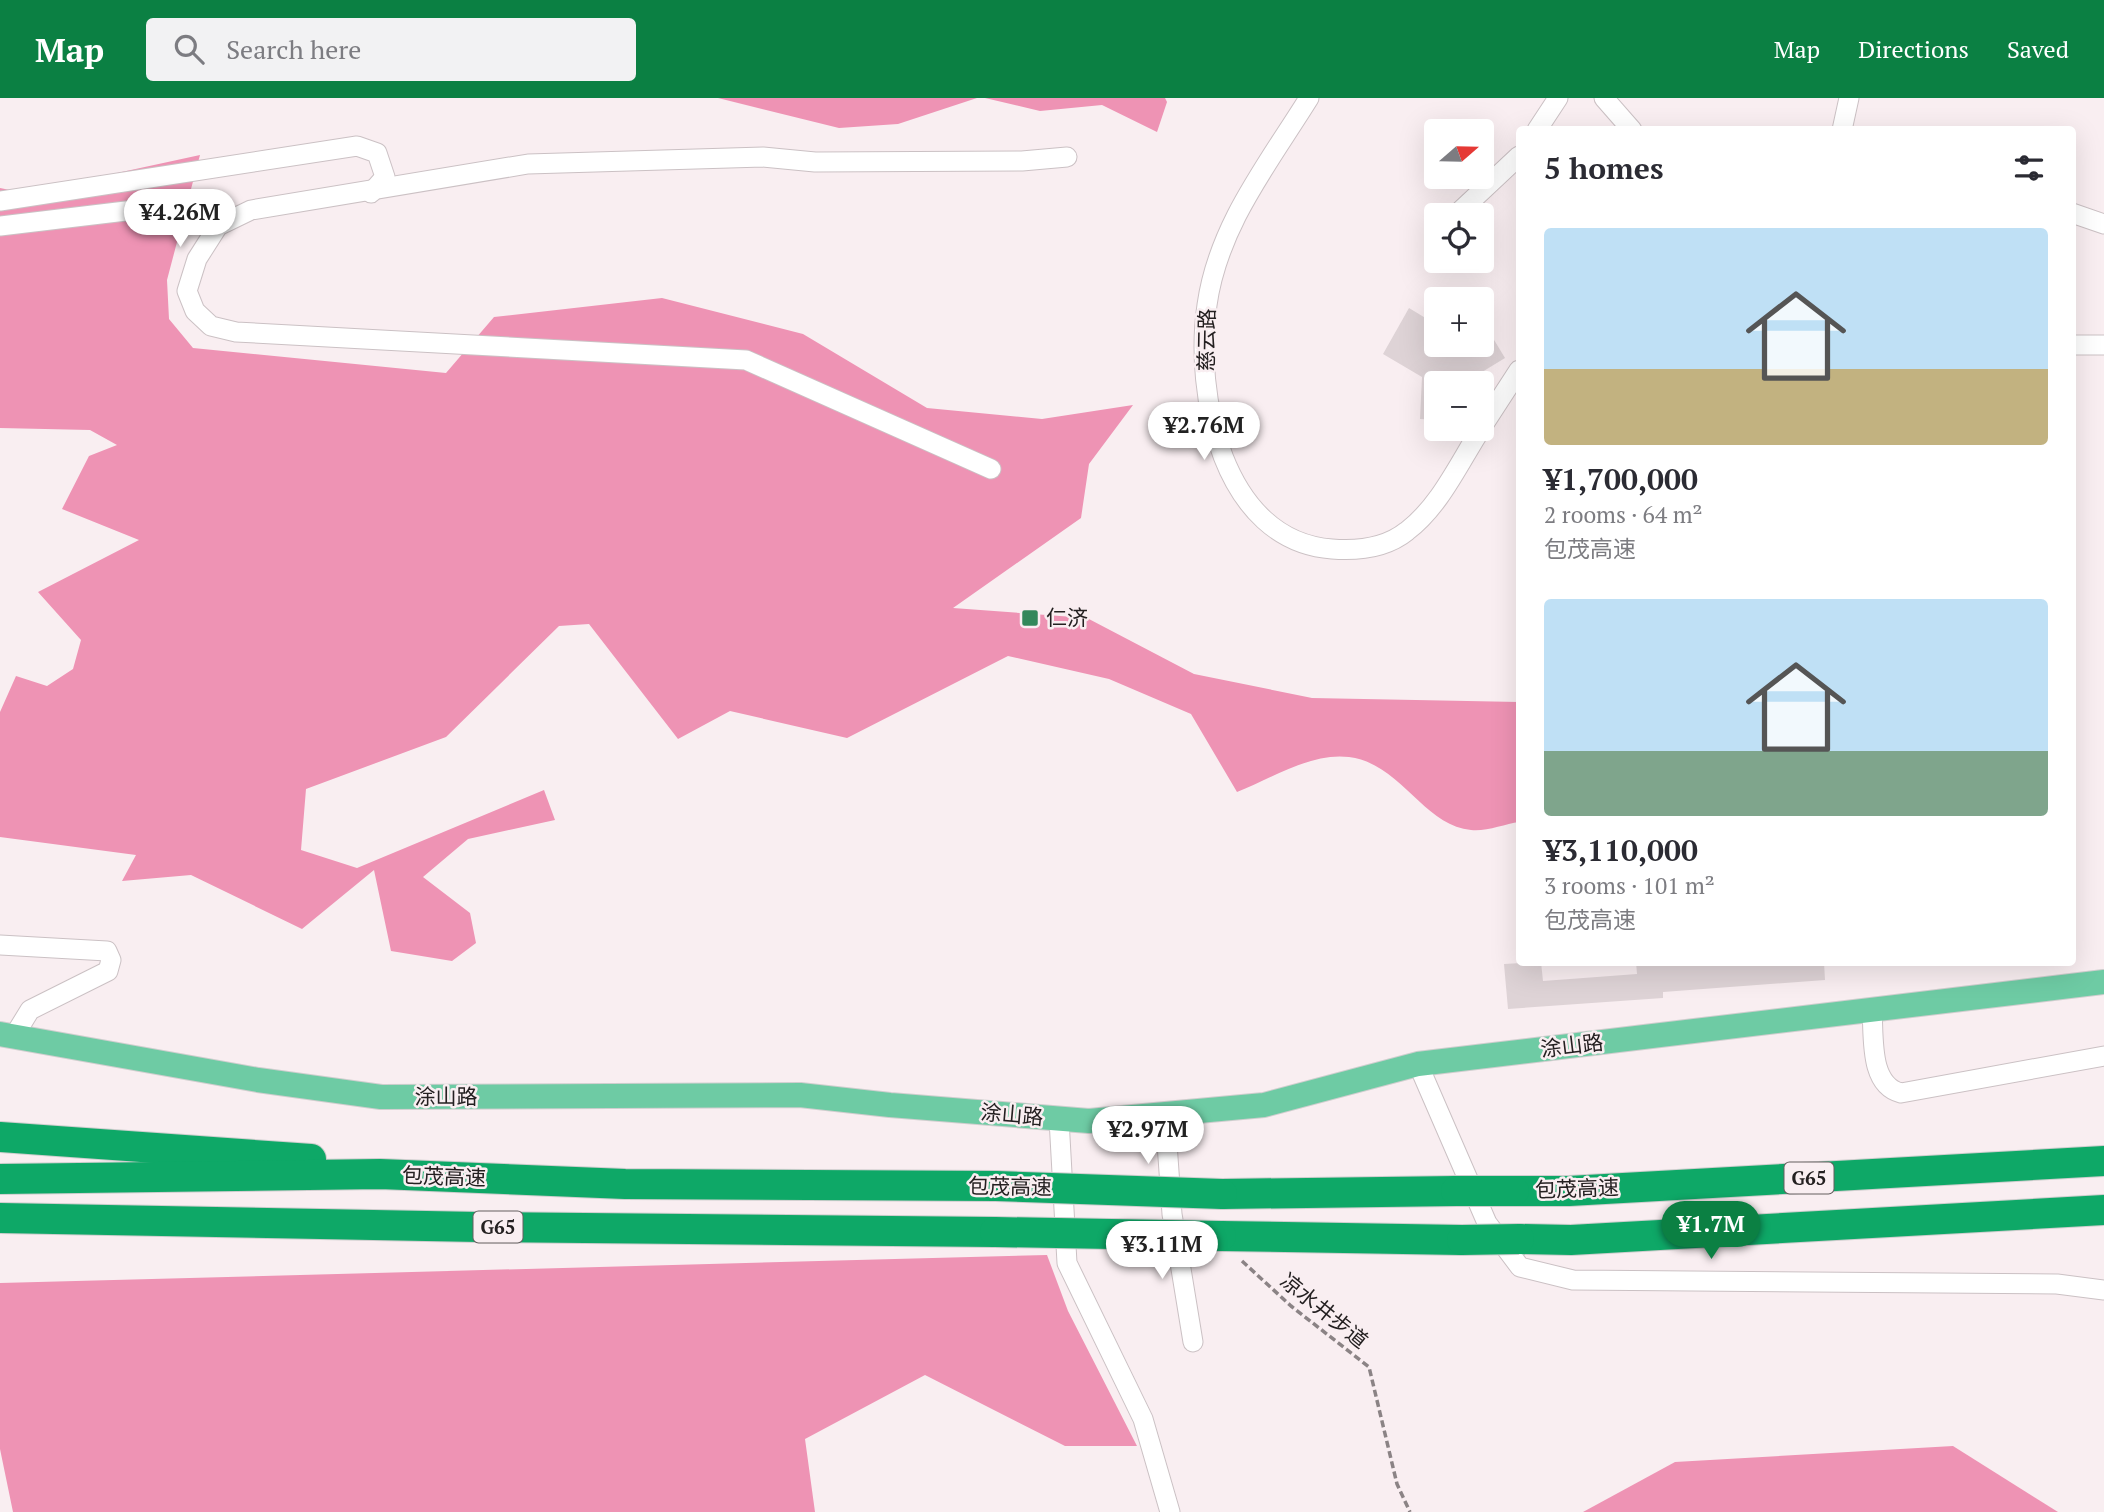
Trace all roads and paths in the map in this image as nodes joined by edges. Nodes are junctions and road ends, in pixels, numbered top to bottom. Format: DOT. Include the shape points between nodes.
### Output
graph roads {
  1 [pos="1309,98"];
  2 [pos="1558,98"];
  3 [pos="1604,98"];
  4 [pos="1849,98"];
  5 [pos="1540,126"];
  6 [pos="1628,126"];
  7 [pos="1843,126"];
  8 [pos="1067,157"];
  9 [pos="1516,159"];
  10 [pos="371,192"];
  11 [pos="0,201"];
  12 [pos="1469,203"];
  13 [pos="2076,214"];
  14 [pos="228,221"];
  15 [pos="2104,223"];
  16 [pos="0,226"];
  17 [pos="2076,345"];
  18 [pos="2104,345"];
  19 [pos="1516,375"];
  20 [pos="1494,409"];
  21 [pos="1474,441"];
  22 [pos="991,469"];
  23 [pos="0,945"];
  24 [pos="2104,982"];
  25 [pos="1872,1011"];
  26 [pos="7,1035"];
  27 [pos="2104,1056"];
  28 [pos="1419,1064"];
  29 [pos="1165,1115"];
  30 [pos="1059,1119"];
  31 [pos="0,1137"];
  32 [pos="2104,1161"];
  33 [pos="0,1179"];
  34 [pos="541,1181"];
  35 [pos="2104,1210"];
  36 [pos="0,1218"];
  37 [pos="479,1227"];
  38 [pos="0,1235"];
  39 [pos="1227,1245"];
  40 [pos="2104,1290"];
  41 [pos="1193,1342"];
  42 [pos="1170,1512"];
  43 [pos="1410,1512"];
  1 -- 21 [label="street, 慈云路" via="1233,219 1207,302 1203,336 1212,415 1225,462 1244,501 1276,531 1310,547 1346,550 1379,546 1406,532 1429,510"];
  2 -- 5 [label="street"];
  3 -- 6 [label="street"];
  4 -- 7 [label="street"];
  8 -- 10 [label="street" via="815,162 764,157 527,164"];
  9 -- 12 [label="street"];
  10 -- 11 [label="street" via="385,177 377,153 357,146"];
  10 -- 14 [label="street" via="251,210"];
  13 -- 15 [label="street"];
  14 -- 16 [label="street" via="204,208 176,205"];
  14 -- 22 [label="street" via="218,226 197,259 187,292 195,311 211,326 236,332 746,360"];
  17 -- 18 [label="street"];
  19 -- 20 [label="street, 慈云路"];
  23 -- 26 [label="street" via="107,951 111,960 108,971 30,1010"];
  24 -- 25 [label="main road, 涂山路"];
  25 -- 27 [label="street" via="1881,1080 1901,1093"];
  25 -- 28 [label="main road, 涂山路"];
  26 -- 30 [label="main road, 涂山路" via="381,1097 800,1095"];
  28 -- 29 [label="main road, 涂山路" via="1264,1105"];
  28 -- 40 [label="street" via="1487,1223 1520,1267 1573,1280 2057,1284"];
  29 -- 30 [label="main road, 涂山路"];
  29 -- 41 [label="street" via="1172,1214"];
  30 -- 42 [label="street" via="1066,1263 1143,1419"];
  31 -- 34 [label="highway" via="215,1150"];
  32 -- 34 [label="highway, 包茂高速 / G65, bridge" via="1569,1191 1222,1194 996,1186"];
  33 -- 34 [label="highway, 包茂高速 / G65" via="380,1174"];
  35 -- 39 [label="highway, G65, bridge" via="1571,1240"];
  36 -- 37 [label="highway, G65"];
  37 -- 38 [label="highway"];
  37 -- 39 [label="highway, G65, bridge" via="995,1231"];
  39 -- 43 [label="path, 凉水井步道" via="1369,1367 1397,1484"];
}
